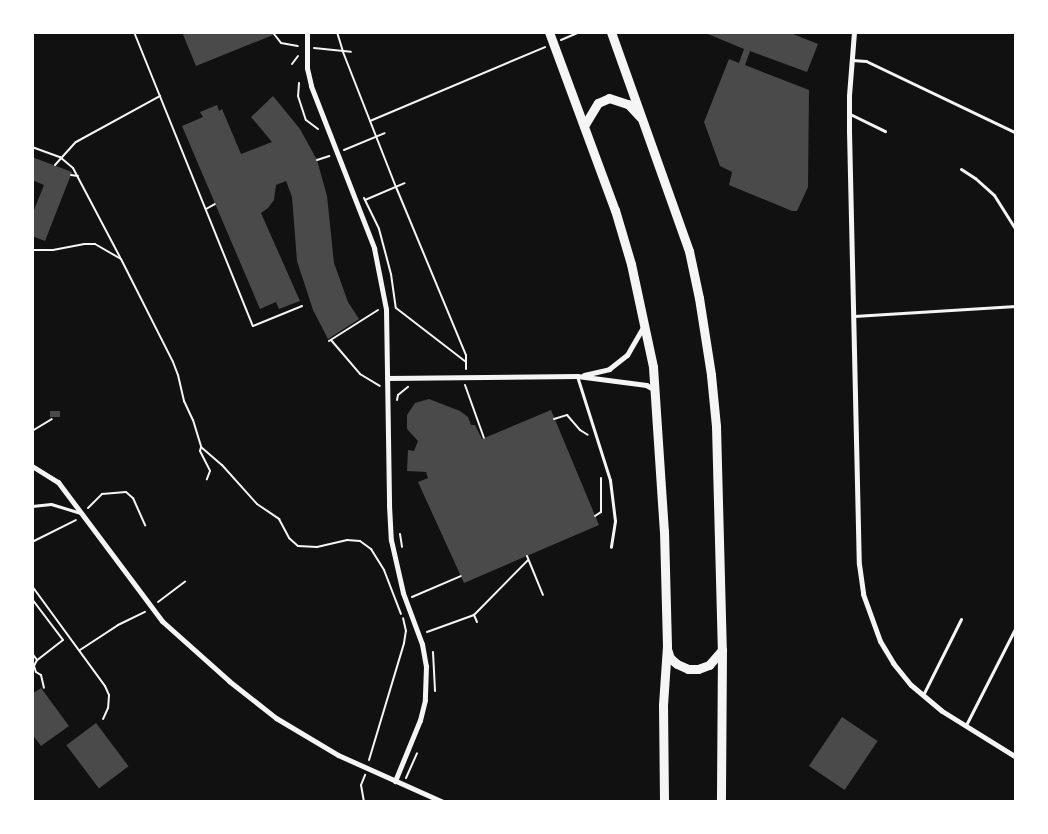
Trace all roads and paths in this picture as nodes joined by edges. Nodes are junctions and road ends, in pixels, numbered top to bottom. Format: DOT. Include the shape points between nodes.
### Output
graph roads {
  1 [pos="134,32"];
  2 [pos="307,32"];
  3 [pos="338,32"];
  4 [pos="549,32"];
  5 [pos="611,32"];
  6 [pos="854,32"];
  7 [pos="274,34"];
  8 [pos="298,39"];
  9 [pos="298,46"];
  10 [pos="546,46"];
  11 [pos="314,48"];
  12 [pos="343,52"];
  13 [pos="351,52"];
  14 [pos="851,60"];
  15 [pos="292,64"];
  16 [pos="299,83"];
  17 [pos="160,96"];
  18 [pos="849,114"];
  19 [pos="370,122"];
  20 [pos="643,122"];
  21 [pos="584,126"];
  22 [pos="885,131"];
  23 [pos="385,133"];
  24 [pos="1016,133"];
  25 [pos="376,136"];
  26 [pos="322,137"];
  27 [pos="32,147"];
  28 [pos="344,150"];
  29 [pos="60,157"];
  30 [pos="317,160"];
  31 [pos="332,164"];
  32 [pos="55,165"];
  33 [pos="961,169"];
  34 [pos="71,175"];
  35 [pos="78,176"];
  36 [pos="405,183"];
  37 [pos="396,187"];
  38 [pos="365,200"];
  39 [pos="215,204"];
  40 [pos="206,209"];
  41 [pos="1016,230"];
  42 [pos="32,250"];
  43 [pos="121,259"];
  44 [pos="302,306"];
  45 [pos="1016,306"];
  46 [pos="396,308"];
  47 [pos="854,316"];
  48 [pos="378,319"];
  49 [pos="644,326"];
  50 [pos="466,362"];
  51 [pos="466,369"];
  52 [pos="380,376"];
  53 [pos="576,376"];
  54 [pos="387,378"];
  55 [pos="457,385"];
  56 [pos="410,386"];
  57 [pos="656,390"];
  58 [pos="395,404"];
  59 [pos="52,419"];
  60 [pos="554,419"];
  61 [pos="32,431"];
  62 [pos="484,438"];
  63 [pos="597,439"];
  64 [pos="202,447"];
  65 [pos="32,466"];
  66 [pos="607,468"];
  67 [pos="207,479"];
  68 [pos="32,506"];
  69 [pos="88,508"];
  70 [pos="81,516"];
  71 [pos="595,516"];
  72 [pos="145,525"];
  73 [pos="400,533"];
  74 [pos="33,540"];
  75 [pos="611,547"];
  76 [pos="402,549"];
  77 [pos="527,556"];
  78 [pos="528,560"];
  79 [pos="461,576"];
  80 [pos="185,582"];
  81 [pos="32,586"];
  82 [pos="411,588"];
  83 [pos="414,596"];
  84 [pos="543,596"];
  85 [pos="32,599"];
  86 [pos="405,600"];
  87 [pos="158,602"];
  88 [pos="416,604"];
  89 [pos="49,608"];
  90 [pos="145,612"];
  91 [pos="43,613"];
  92 [pos="474,615"];
  93 [pos="961,619"];
  94 [pos="477,622"];
  95 [pos="424,625"];
  96 [pos="1016,627"];
  97 [pos="666,646"];
  98 [pos="80,650"];
  99 [pos="722,650"];
  100 [pos="32,653"];
  101 [pos="38,660"];
  102 [pos="44,688"];
  103 [pos="923,695"];
  104 [pos="103,719"];
  105 [pos="966,726"];
  106 [pos="417,753"];
  107 [pos="1016,757"];
  108 [pos="366,768"];
  109 [pos="408,773"];
  110 [pos="395,781"];
  111 [pos="364,802"];
  112 [pos="443,802"];
  113 [pos="664,802"];
  114 [pos="721,802"];
  1 -- 17 [label="path"];
  2 -- 54 [label="street" via="307,68 311,86 379,266 386,309"];
  3 -- 12 [label="path"];
  4 -- 21 [label="street"];
  5 -- 20 [label="street"];
  6 -- 14 [label="street"];
  7 -- 9 [label="path" via="281,43"];
  8 -- 9 [label="path"];
  9 -- 15 [label="path" via="298,58"];
  10 -- 19 [label="path"];
  11 -- 12 [label="path"];
  12 -- 13 [label="path"];
  12 -- 19 [label="path"];
  14 -- 18 [label="street"];
  14 -- 24 [label="lane" via="866,61"];
  16 -- 26 [label="path" via="298,96 306,120 318,128"];
  17 -- 29 [label="path" via="76,142"];
  17 -- 40 [label="path"];
  18 -- 22 [label="lane"];
  18 -- 47 [label="street"];
  19 -- 25 [label="path"];
  20 -- 21 [label="street" via="628,104 609,98 598,103"];
  20 -- 99 [label="street" via="689,251 699,298 716,426"];
  21 -- 49 [label="street" via="615,210"];
  23 -- 25 [label="path"];
  25 -- 28 [label="path"];
  25 -- 37 [label="path"];
  27 -- 29 [label="path"];
  29 -- 32 [label="path"];
  29 -- 35 [label="path"];
  30 -- 31 [label="path" via="329,156"];
  33 -- 41 [label="lane" via="994,195"];
  34 -- 35 [label="path"];
  35 -- 43 [label="path"];
  36 -- 37 [label="path"];
  37 -- 38 [label="path"];
  37 -- 50 [label="path" via="466,355"];
  39 -- 40 [label="path"];
  40 -- 44 [label="path" via="253,326"];
  42 -- 43 [label="path" via="95,244"];
  43 -- 64 [label="path" via="178,375 184,401"];
  45 -- 47 [label="lane"];
  46 -- 50 [label="path"];
  47 -- 103 [label="street" via="859,564 863,594 887,655"];
  48 -- 52 [label="path" via="378,310 330,341 367,379 380,386"];
  49 -- 53 [label="street" via="626,355 609,369"];
  49 -- 57 [label="street"];
  50 -- 51 [label="path"];
  53 -- 54 [label="street"];
  53 -- 57 [label="street" via="646,385"];
  53 -- 63 [label="lane"];
  54 -- 86 [label="street" via="388,505"];
  55 -- 62 [label="path" via="466,385"];
  56 -- 58 [label="path" via="398,395"];
  57 -- 97 [label="street"];
  59 -- 61 [label="path"];
  60 -- 63 [label="path" via="568,415 580,430"];
  63 -- 66 [label="lane"];
  64 -- 67 [label="path" via="200,451 210,471"];
  64 -- 108 [label="path" via="257,504 279,519 289,538 298,546 308,549 346,540 360,541 371,549 384,570 406,631"];
  65 -- 70 [label="street" via="58,482"];
  66 -- 71 [label="path" via="601,475 601,512"];
  66 -- 75 [label="lane" via="614,501"];
  68 -- 70 [label="lane" via="51,504"];
  69 -- 72 [label="path" via="102,494 126,492 133,498"];
  70 -- 74 [label="path"];
  70 -- 108 [label="street" via="162,620 203,659 276,718"];
  73 -- 76 [label="path"];
  77 -- 78 [label="path"];
  78 -- 84 [label="path"];
  78 -- 92 [label="path"];
  79 -- 83 [label="path"];
  80 -- 87 [label="path"];
  81 -- 89 [label="path"];
  82 -- 83 [label="path"];
  83 -- 86 [label="path"];
  83 -- 88 [label="path"];
  85 -- 91 [label="path"];
  86 -- 110 [label="street" via="422,644 427,679 420,720"];
  89 -- 91 [label="path"];
  89 -- 98 [label="path"];
  90 -- 98 [label="path"];
  91 -- 101 [label="path" via="63,640"];
  92 -- 94 [label="path"];
  92 -- 95 [label="path" via="428,634"];
  93 -- 103 [label="lane"];
  96 -- 105 [label="lane"];
  97 -- 99 [label="street" via="670,658 688,669 709,665"];
  97 -- 113 [label="street"];
  98 -- 104 [label="path" via="109,695"];
  99 -- 114 [label="street"];
  100 -- 101 [label="path"];
  101 -- 102 [label="path" via="34,666"];
  103 -- 105 [label="street" via="942,712"];
  105 -- 107 [label="street"];
  106 -- 109 [label="path"];
  108 -- 110 [label="street"];
  108 -- 111 [label="path" via="362,785"];
  110 -- 112 [label="street"];
}
